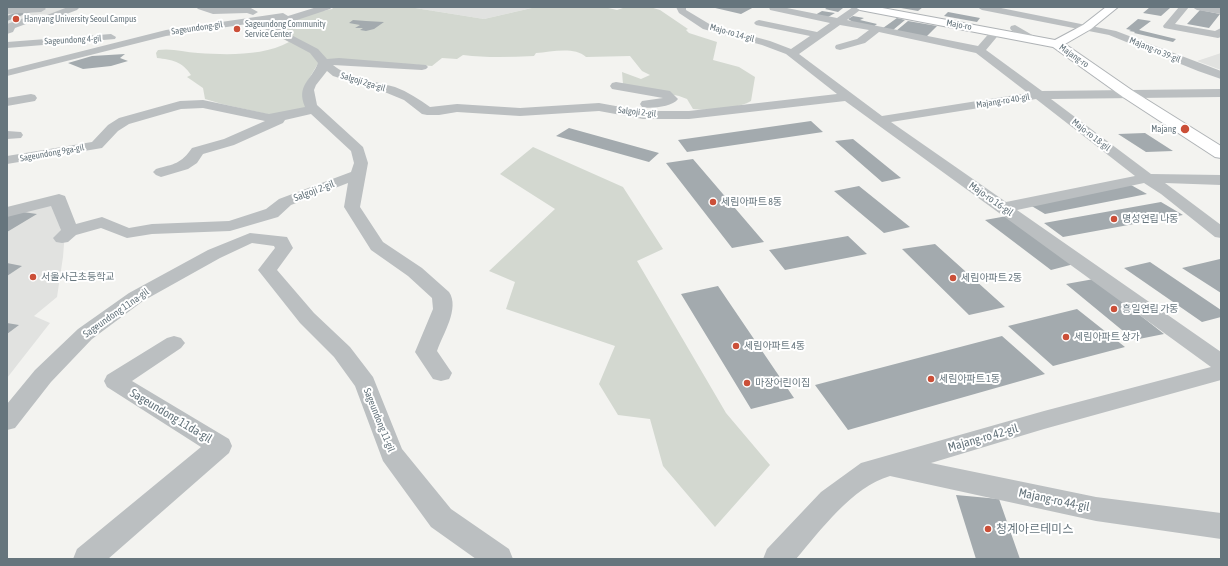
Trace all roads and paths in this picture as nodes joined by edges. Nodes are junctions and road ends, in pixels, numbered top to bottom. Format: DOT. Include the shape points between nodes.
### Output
graph roads {
  1 [pos="50,7"];
  2 [pos="201,7"];
  3 [pos="319,7"];
  4 [pos="327,7"];
  5 [pos="681,7"];
  6 [pos="774,7"];
  7 [pos="860,7"];
  8 [pos="982,7"];
  9 [pos="1113,7"];
  10 [pos="1184,7"];
  11 [pos="1196,7"];
  12 [pos="74,8"];
  13 [pos="242,9"];
  14 [pos="7,11"];
  15 [pos="1025,11"];
  16 [pos="1221,12"];
  17 [pos="264,19"];
  18 [pos="839,21"];
  19 [pos="759,23"];
  20 [pos="1088,27"];
  21 [pos="1015,28"];
  22 [pos="877,29"];
  23 [pos="7,31"];
  24 [pos="998,32"];
  25 [pos="1221,32"];
  26 [pos="818,35"];
  27 [pos="1030,38"];
  28 [pos="138,39"];
  29 [pos="123,43"];
  30 [pos="1057,44"];
  31 [pos="7,45"];
  32 [pos="155,47"];
  33 [pos="840,47"];
  34 [pos="980,50"];
  35 [pos="790,52"];
  36 [pos="324,63"];
  37 [pos="422,67"];
  38 [pos="1202,70"];
  39 [pos="7,74"];
  40 [pos="1221,75"];
  41 [pos="1221,84"];
  42 [pos="616,86"];
  43 [pos="1221,93"];
  44 [pos="1128,94"];
  45 [pos="1039,95"];
  46 [pos="847,97"];
  47 [pos="31,98"];
  48 [pos="7,102"];
  49 [pos="313,109"];
  50 [pos="427,110"];
  51 [pos="689,115"];
  52 [pos="280,117"];
  53 [pos="879,120"];
  54 [pos="1221,153"];
  55 [pos="7,160"];
  56 [pos="161,172"];
  57 [pos="359,174"];
  58 [pos="1147,178"];
  59 [pos="1221,180"];
  60 [pos="1002,208"];
  61 [pos="7,212"];
  62 [pos="232,225"];
  63 [pos="1221,233"];
  64 [pos="250,238"];
  65 [pos="174,343"];
  66 [pos="1221,363"];
  67 [pos="1221,372"];
  68 [pos="441,373"];
  69 [pos="7,421"];
  70 [pos="889,466"];
  71 [pos="1221,526"];
  72 [pos="87,559"];
  73 [pos="499,559"];
  74 [pos="777,559"];
  1 -- 14 [label="street"];
  2 -- 13 [label="street" via="213,11"];
  3 -- 17 [label="street, Sageundong-gil"];
  4 -- 36 [label="street" via="269,27 314,51"];
  5 -- 35 [label="street, Majo-ro 14-gil" via="682,11 707,26"];
  6 -- 18 [label="street"];
  7 -- 18 [label="street"];
  7 -- 24 [label="main road, Majo-ro"];
  8 -- 15 [label="street, Majang-ro 39-gil"];
  9 -- 20 [label="main road, Majang-ro"];
  10 -- 25 [label="street" via="1168,26 1218,35"];
  11 -- 16 [label="street"];
  12 -- 23 [label="street" via="48,18 33,18 10,26"];
  13 -- 17 [label="street" via="261,15"];
  15 -- 20 [label="street, Majang-ro 39-gil"];
  15 -- 21 [label="street"];
  17 -- 28 [label="street, Sageundong-gil"];
  18 -- 22 [label="street"];
  18 -- 26 [label="street"];
  19 -- 26 [label="street"];
  20 -- 30 [label="main road, Majang-ro"];
  20 -- 38 [label="street, Majang-ro 39-gil" via="1112,33"];
  21 -- 24 [label="street"];
  21 -- 27 [label="street"];
  22 -- 33 [label="street" via="862,41"];
  22 -- 34 [label="street"];
  24 -- 27 [label="main road, Majo-ro"];
  24 -- 34 [label="street"];
  26 -- 35 [label="street"];
  27 -- 30 [label="main road, Majo-ro"];
  28 -- 29 [label="street, Sageundong-gil"];
  28 -- 31 [label="street, Sageundong 4-gil" via="113,37"];
  29 -- 32 [label="street" via="138,49"];
  29 -- 39 [label="street, Sageundong-gil"];
  30 -- 44 [label="main road, Majang-ro"];
  34 -- 45 [label="street, Majo-ro 18-gil"];
  35 -- 46 [label="street, Majo-ro 16-gil"];
  36 -- 37 [label="street, Salgoji 2ga-gil" via="339,61"];
  36 -- 49 [label="street" via="308,90 309,102"];
  36 -- 50 [label="street, Salgoji 2ga-gil" via="337,74 391,90 408,97"];
  38 -- 40 [label="street, Majang-ro 39-gil"];
  38 -- 41 [label="street"];
  42 -- 51 [label="street" via="666,94 672,99 646,104 688,107"];
  43 -- 44 [label="street"];
  44 -- 45 [label="street, Majang-ro 40-gil"];
  44 -- 54 [label="main road, Majang-ro"];
  45 -- 53 [label="street, Majang-ro 40-gil"];
  45 -- 58 [label="street, Majo-ro 18-gil"];
  46 -- 51 [label="street, Salgoji 2-gil"];
  46 -- 53 [label="street, Majo-ro 16-gil"];
  47 -- 48 [label="street"];
  49 -- 52 [label="street"];
  49 -- 57 [label="street" via="356,148 361,164"];
  50 -- 51 [label="street, Salgoji 2-gil" via="457,108 520,112 599,107 643,115"];
  52 -- 55 [label="street, Sageundong 9ga-gil" via="269,118 203,104 180,105 124,121 113,128 97,145"];
  52 -- 56 [label="street" via="229,142 197,151 194,159 186,164"];
  53 -- 60 [label="street, Majo-ro 16-gil"];
  57 -- 62 [label="street, Salgoji 2-gil" via="286,202 272,212"];
  57 -- 68 [label="street" via="352,207 376,246 415,272 442,296 443,309 426,352"];
  58 -- 59 [label="street"];
  58 -- 60 [label="street"];
  58 -- 63 [label="street, Majo-ro 18-gil"];
  60 -- 66 [label="street, Majo-ro 16-gil"];
  61 -- 62 [label="street" via="59,199 66,234 102,222 127,233 152,229"];
  62 -- 64 [label="street" via="253,232"];
  64 -- 69 [label="street, Sageundong 11na-gil" via="214,254 136,297 85,334 43,376"];
  64 -- 73 [label="street, Sageundong 11-gil" via="281,241 284,248 267,270 307,318 342,352 365,383 392,454 441,518"];
  65 -- 72 [label="street, Sageundong 11da-gil" via="115,381 220,446"];
  67 -- 70 [label="street, Majang-ro 42-gil"];
  70 -- 71 [label="street, Majang-ro 44-gil" via="1096,509"];
  70 -- 74 [label="street, Majang-ro 42-gil" via="870,471 830,500"];
}
